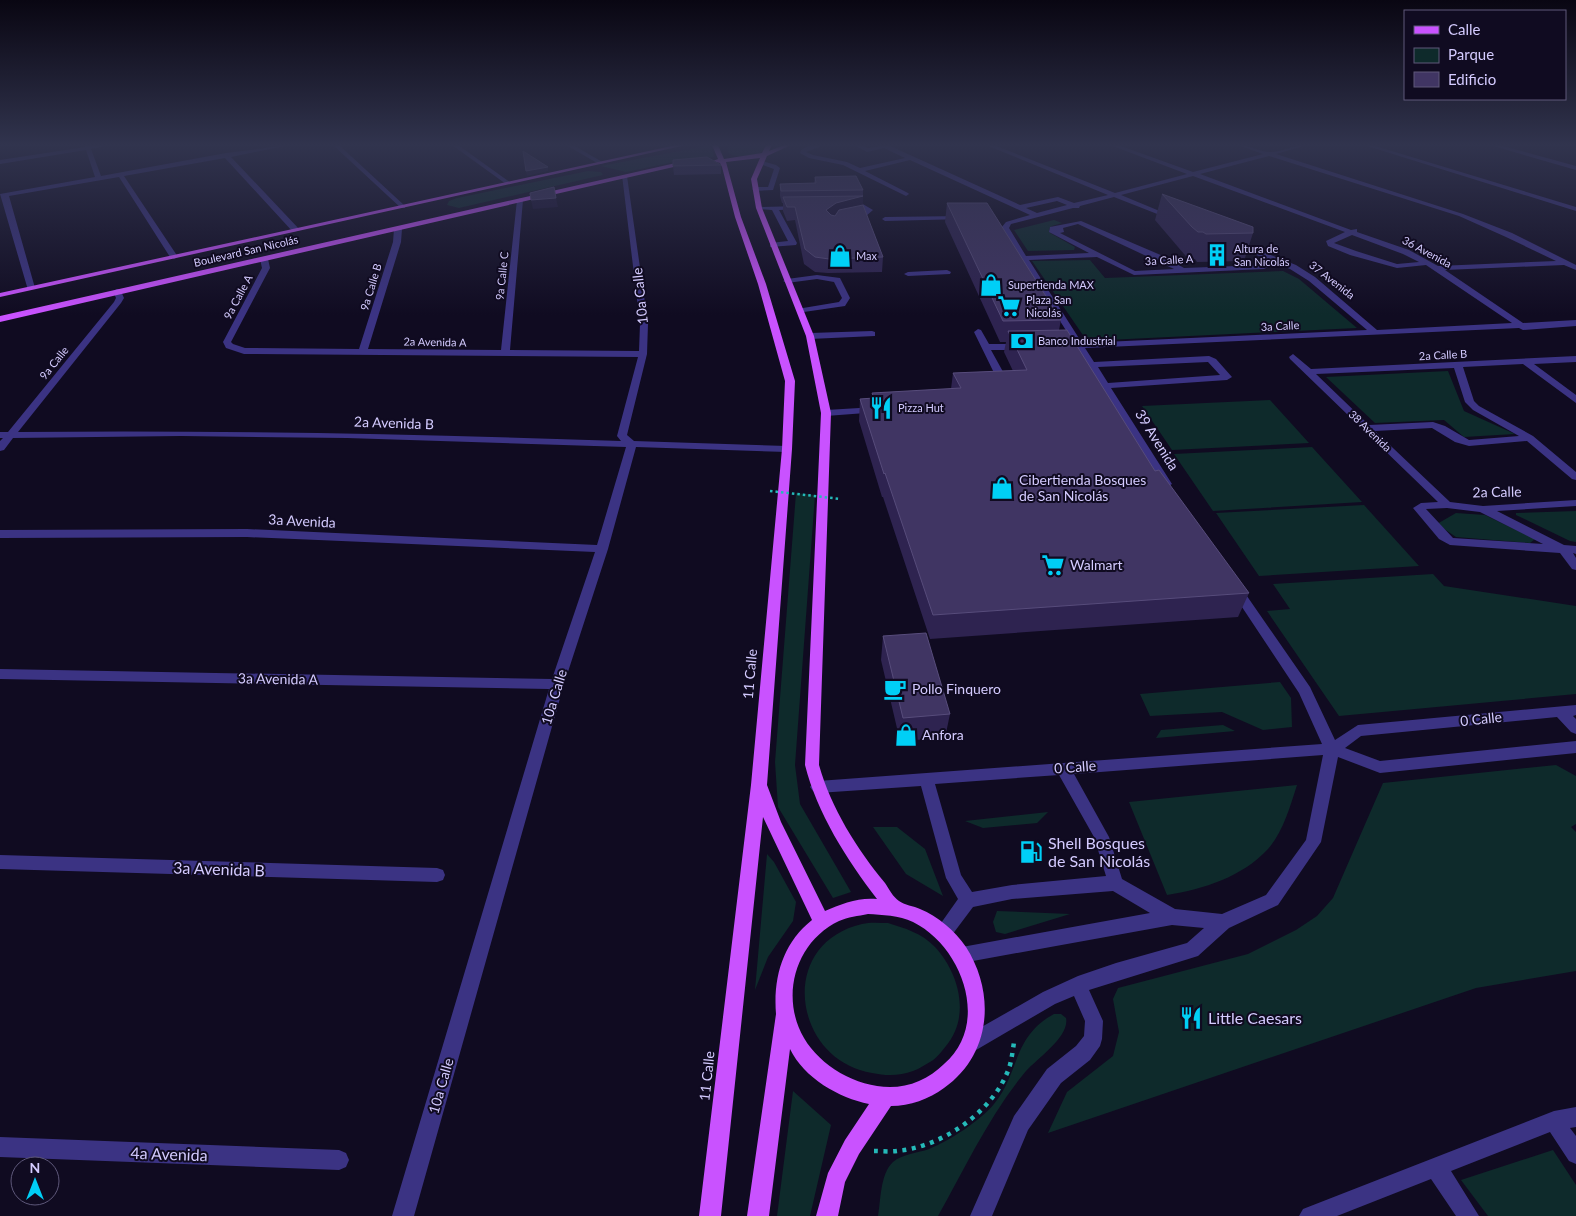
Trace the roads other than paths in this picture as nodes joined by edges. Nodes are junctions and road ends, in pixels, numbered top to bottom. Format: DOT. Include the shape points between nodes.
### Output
graph roads {
  1 [pos="4,202"];
  2 [pos="138,202"];
  3 [pos="270,202"];
  4 [pos="396,202"];
  5 [pos="426,202"];
  6 [pos="439,202"];
  7 [pos="512,202"];
  8 [pos="520,202"];
  9 [pos="627,202"];
  10 [pos="734,202"];
  11 [pos="758,202"];
  12 [pos="1008,202"];
  13 [pos="1045,202"];
  14 [pos="1065,202"];
  15 [pos="1094,202"];
  16 [pos="1131,202"];
  17 [pos="1273,202"];
  18 [pos="1417,202"];
  19 [pos="1555,202"];
  20 [pos="804,206"];
  21 [pos="834,206"];
  22 [pos="1077,206"];
  23 [pos="402,207"];
  24 [pos="1020,207"];
  25 [pos="759,208"];
  26 [pos="775,208"];
  27 [pos="1576,208"];
  28 [pos="476,210"];
  29 [pos="1038,216"];
  30 [pos="844,217"];
  31 [pos="973,217"];
  32 [pos="885,219"];
  33 [pos="1179,221"];
  34 [pos="786,227"];
  35 [pos="768,228"];
  36 [pos="398,229"];
  37 [pos="296,230"];
  38 [pos="1354,231"];
  39 [pos="381,233"];
  40 [pos="1223,238"];
  41 [pos="773,245"];
  42 [pos="1391,246"];
  43 [pos="1089,250"];
  44 [pos="1353,253"];
  45 [pos="1099,255"];
  46 [pos="1022,256"];
  47 [pos="174,257"];
  48 [pos="264,258"];
  49 [pos="1428,263"];
  50 [pos="1568,263"];
  51 [pos="1264,267"];
  52 [pos="1437,268"];
  53 [pos="1576,268"];
  54 [pos="1182,271"];
  55 [pos="947,272"];
  56 [pos="908,274"];
  57 [pos="788,281"];
  58 [pos="31,288"];
  59 [pos="117,291"];
  60 [pos="0,295"];
  61 [pos="800,311"];
  62 [pos="0,319"];
  63 [pos="1576,323"];
  64 [pos="1523,327"];
  65 [pos="978,332"];
  66 [pos="1375,332"];
  67 [pos="872,334"];
  68 [pos="810,336"];
  69 [pos="229,346"];
  70 [pos="1060,346"];
  71 [pos="1080,346"];
  72 [pos="986,347"];
  73 [pos="1032,347"];
  74 [pos="363,352"];
  75 [pos="505,354"];
  76 [pos="643,354"];
  77 [pos="1293,357"];
  78 [pos="1576,359"];
  79 [pos="1526,362"];
  80 [pos="1093,365"];
  81 [pos="1458,366"];
  82 [pos="1310,372"];
  83 [pos="1002,379"];
  84 [pos="1106,386"];
  85 [pos="1576,400"];
  86 [pos="885,410"];
  87 [pos="826,414"];
  88 [pos="1368,428"];
  89 [pos="11,434"];
  90 [pos="0,435"];
  91 [pos="1529,438"];
  92 [pos="632,445"];
  93 [pos="0,448"];
  94 [pos="787,449"];
  95 [pos="1576,477"];
  96 [pos="1173,493"];
  97 [pos="1576,504"];
  98 [pos="1447,506"];
  99 [pos="1483,509"];
  100 [pos="0,534"];
  101 [pos="602,549"];
  102 [pos="1570,550"];
  103 [pos="1576,566"];
  104 [pos="1232,583"];
  105 [pos="0,674"];
  106 [pos="557,684"];
  107 [pos="1576,710"];
  108 [pos="1560,711"];
  109 [pos="1576,728"];
  110 [pos="1576,747"];
  111 [pos="1332,749"];
  112 [pos="1062,768"];
  113 [pos="926,778"];
  114 [pos="759,785"];
  115 [pos="818,787"];
  116 [pos="0,862"];
  117 [pos="437,875"];
  118 [pos="1116,883"];
  119 [pos="968,900"];
  120 [pos="894,908"];
  121 [pos="1172,917"];
  122 [pos="822,922"];
  123 [pos="1223,922"];
  124 [pos="944,933"];
  125 [pos="962,955"];
  126 [pos="1078,985"];
  127 [pos="785,1015"];
  128 [pos="970,1044"];
  129 [pos="886,1096"];
  130 [pos="1576,1117"];
  131 [pos="1554,1121"];
  132 [pos="0,1147"];
  133 [pos="1576,1154"];
  134 [pos="339,1160"];
  135 [pos="1435,1166"];
  136 [pos="403,1216"];
  137 [pos="710,1216"];
  138 [pos="758,1216"];
  139 [pos="826,1216"];
  140 [pos="980,1216"];
  141 [pos="1310,1216"];
  142 [pos="1468,1216"];
  1 -- 58 [label="street"];
  2 -- 47 [label="street"];
  3 -- 37 [label="street"];
  4 -- 23 [label="street"];
  5 -- 23 [label="main road, Boulevard San Nicolás"];
  6 -- 28 [label="main road" via="436,204 443,209"];
  7 -- 28 [label="main road, Boulevard San Nicolás"];
  8 -- 75 [label="street, 9a Calle C"];
  9 -- 76 [label="street, 10a Calle" via="644,324"];
  10 -- 94 [label="main road, 11 Calle" via="790,381"];
  11 -- 25 [label="main road"];
  12 -- 24 [label="street"];
  13 -- 24 [label="street"];
  14 -- 22 [label="street"];
  15 -- 22 [label="street"];
  16 -- 33 [label="street"];
  17 -- 38 [label="street, 36 Avenida"];
  18 -- 50 [label="street" via="1509,235"];
  19 -- 27 [label="street"];
  20 -- 26 [label="street"];
  21 -- 30 [label="street" via="858,205 870,210 864,216"];
  22 -- 29 [label="street"];
  23 -- 37 [label="main road, Boulevard San Nicolás"];
  23 -- 39 [label="main road" via="421,213"];
  24 -- 29 [label="street"];
  25 -- 26 [label="street"];
  25 -- 35 [label="main road"];
  26 -- 34 [label="street"];
  28 -- 36 [label="main road, Boulevard San Nicolás"];
  29 -- 46 [label="street, 39 Avenida" via="1003,221"];
  31 -- 32 [label="street"];
  34 -- 35 [label="street"];
  34 -- 41 [label="street" via="793,243"];
  35 -- 41 [label="main road"];
  36 -- 39 [label="main road, Boulevard San Nicolás"];
  36 -- 74 [label="street, 9a Calle B" via="397,242"];
  37 -- 47 [label="main road, Boulevard San Nicolás"];
  38 -- 42 [label="street, 36 Avenida"];
  38 -- 44 [label="street" via="1330,241"];
  39 -- 48 [label="main road, Boulevard San Nicolás"];
  40 -- 66 [label="street, 37 Avenida" via="1294,267"];
  41 -- 57 [label="main road"];
  42 -- 44 [label="street"];
  42 -- 49 [label="street, 36 Avenida"];
  43 -- 45 [label="street"];
  43 -- 46 [label="street"];
  43 -- 54 [label="street" via="1054,228 1079,222"];
  44 -- 49 [label="street" via="1397,266"];
  45 -- 46 [label="street"];
  45 -- 54 [label="street, 3a Calle A" via="1134,273"];
  46 -- 71 [label="street, 39 Avenida"];
  47 -- 58 [label="main road, Boulevard San Nicolás"];
  48 -- 59 [label="main road, Boulevard San Nicolás"];
  48 -- 69 [label="street, 9a Calle A" via="266,268 227,342"];
  49 -- 52 [label="street, 36 Avenida"];
  50 -- 52 [label="street"];
  50 -- 53 [label="street"];
  51 -- 54 [label="street, 3a Calle A"];
  52 -- 64 [label="street, 36 Avenida"];
  55 -- 56 [label="street"];
  57 -- 61 [label="main road"];
  57 -- 61 [label="street" via="837,280 846,298 842,304"];
  58 -- 60 [label="main road, Boulevard San Nicolás"];
  59 -- 62 [label="main road, Boulevard San Nicolás"];
  59 -- 89 [label="street, 9a Calle" via="120,298"];
  61 -- 68 [label="main road"];
  63 -- 64 [label="street, 3a Calle"];
  64 -- 66 [label="street, 3a Calle"];
  65 -- 72 [label="street"];
  66 -- 71 [label="street, 3a Calle"];
  67 -- 68 [label="street"];
  68 -- 87 [label="main road"];
  69 -- 74 [label="street, 2a Avenida A" via="244,351"];
  70 -- 71 [label="street, 3a Calle"];
  71 -- 80 [label="street, 39 Avenida"];
  72 -- 73 [label="street"];
  72 -- 83 [label="street"];
  74 -- 75 [label="street, 2a Avenida A"];
  75 -- 76 [label="street, 2a Avenida A"];
  76 -- 92 [label="street, 10a Calle" via="622,436"];
  77 -- 82 [label="street, 38 Avenida"];
  78 -- 79 [label="street, 2a Calle B"];
  79 -- 81 [label="street, 2a Calle B"];
  79 -- 85 [label="street"];
  80 -- 84 [label="street, 39 Avenida"];
  80 -- 84 [label="street" via="1209,359 1227,377"];
  81 -- 82 [label="street, 2a Calle B"];
  81 -- 91 [label="street" via="1470,402"];
  82 -- 88 [label="street, 38 Avenida"];
  84 -- 96 [label="street, 39 Avenida"];
  86 -- 87 [label="street"];
  87 -- 115 [label="main road" via="812,765"];
  88 -- 91 [label="street" via="1433,425 1471,443"];
  88 -- 98 [label="street, 38 Avenida"];
  89 -- 90 [label="street, 2a Avenida B"];
  89 -- 92 [label="street, 2a Avenida B" via="347,435"];
  89 -- 93 [label="street, 9a Calle"];
  91 -- 95 [label="street"];
  92 -- 94 [label="street, 2a Avenida B"];
  92 -- 101 [label="street, 10a Calle"];
  94 -- 114 [label="main road, 11 Calle"];
  97 -- 99 [label="street, 2a Calle"];
  98 -- 99 [label="street, 2a Calle"];
  98 -- 102 [label="street, 2a Calle" via="1419,508 1450,541"];
  99 -- 102 [label="street"];
  100 -- 101 [label="street, 3a Avenida" via="247,533"];
  101 -- 106 [label="street, 10a Calle"];
  102 -- 103 [label="street"];
  104 -- 111 [label="street" via="1305,691"];
  105 -- 106 [label="street, 3a Avenida A"];
  106 -- 136 [label="street, 10a Calle"];
  107 -- 108 [label="street, 0 Calle"];
  108 -- 109 [label="street"];
  108 -- 111 [label="street, 0 Calle" via="1358,731"];
  110 -- 111 [label="street, 0 Calle" via="1380,767"];
  111 -- 112 [label="street, 0 Calle"];
  111 -- 123 [label="street" via="1313,842 1272,900"];
  112 -- 113 [label="street, 0 Calle"];
  112 -- 118 [label="street" via="1100,833"];
  113 -- 115 [label="street, 0 Calle"];
  113 -- 119 [label="street" via="954,878"];
  114 -- 122 [label="main road" via="773,823"];
  114 -- 137 [label="main road, 11 Calle"];
  115 -- 120 [label="main road" via="858,862"];
  116 -- 117 [label="street, 3a Avenida B"];
  118 -- 119 [label="street" via="1012,892"];
  118 -- 121 [label="street"];
  119 -- 124 [label="street"];
  120 -- 122 [label="main road" via="868,906 844,911"];
  120 -- 124 [label="main road" via="920,917"];
  121 -- 123 [label="street"];
  121 -- 125 [label="street"];
  122 -- 127 [label="main road" via="803,938 790,960 783,986"];
  123 -- 126 [label="street" via="1192,950"];
  124 -- 125 [label="main road"];
  125 -- 128 [label="main road" via="972,975 977,997 977,1020"];
  126 -- 128 [label="street"];
  126 -- 140 [label="street" via="1094,1021 1093,1039 1082,1053 1054,1076 1021,1123"];
  127 -- 129 [label="main road" via="798,1046 820,1072 852,1090"];
  127 -- 138 [label="main road"];
  128 -- 129 [label="main road" via="957,1066 938,1082 913,1093"];
  129 -- 139 [label="main road" via="852,1147 835,1180"];
  130 -- 131 [label="street"];
  131 -- 133 [label="street"];
  131 -- 135 [label="street"];
  132 -- 134 [label="street, 4a Avenida"];
  135 -- 141 [label="street"];
  135 -- 142 [label="street"];
}
